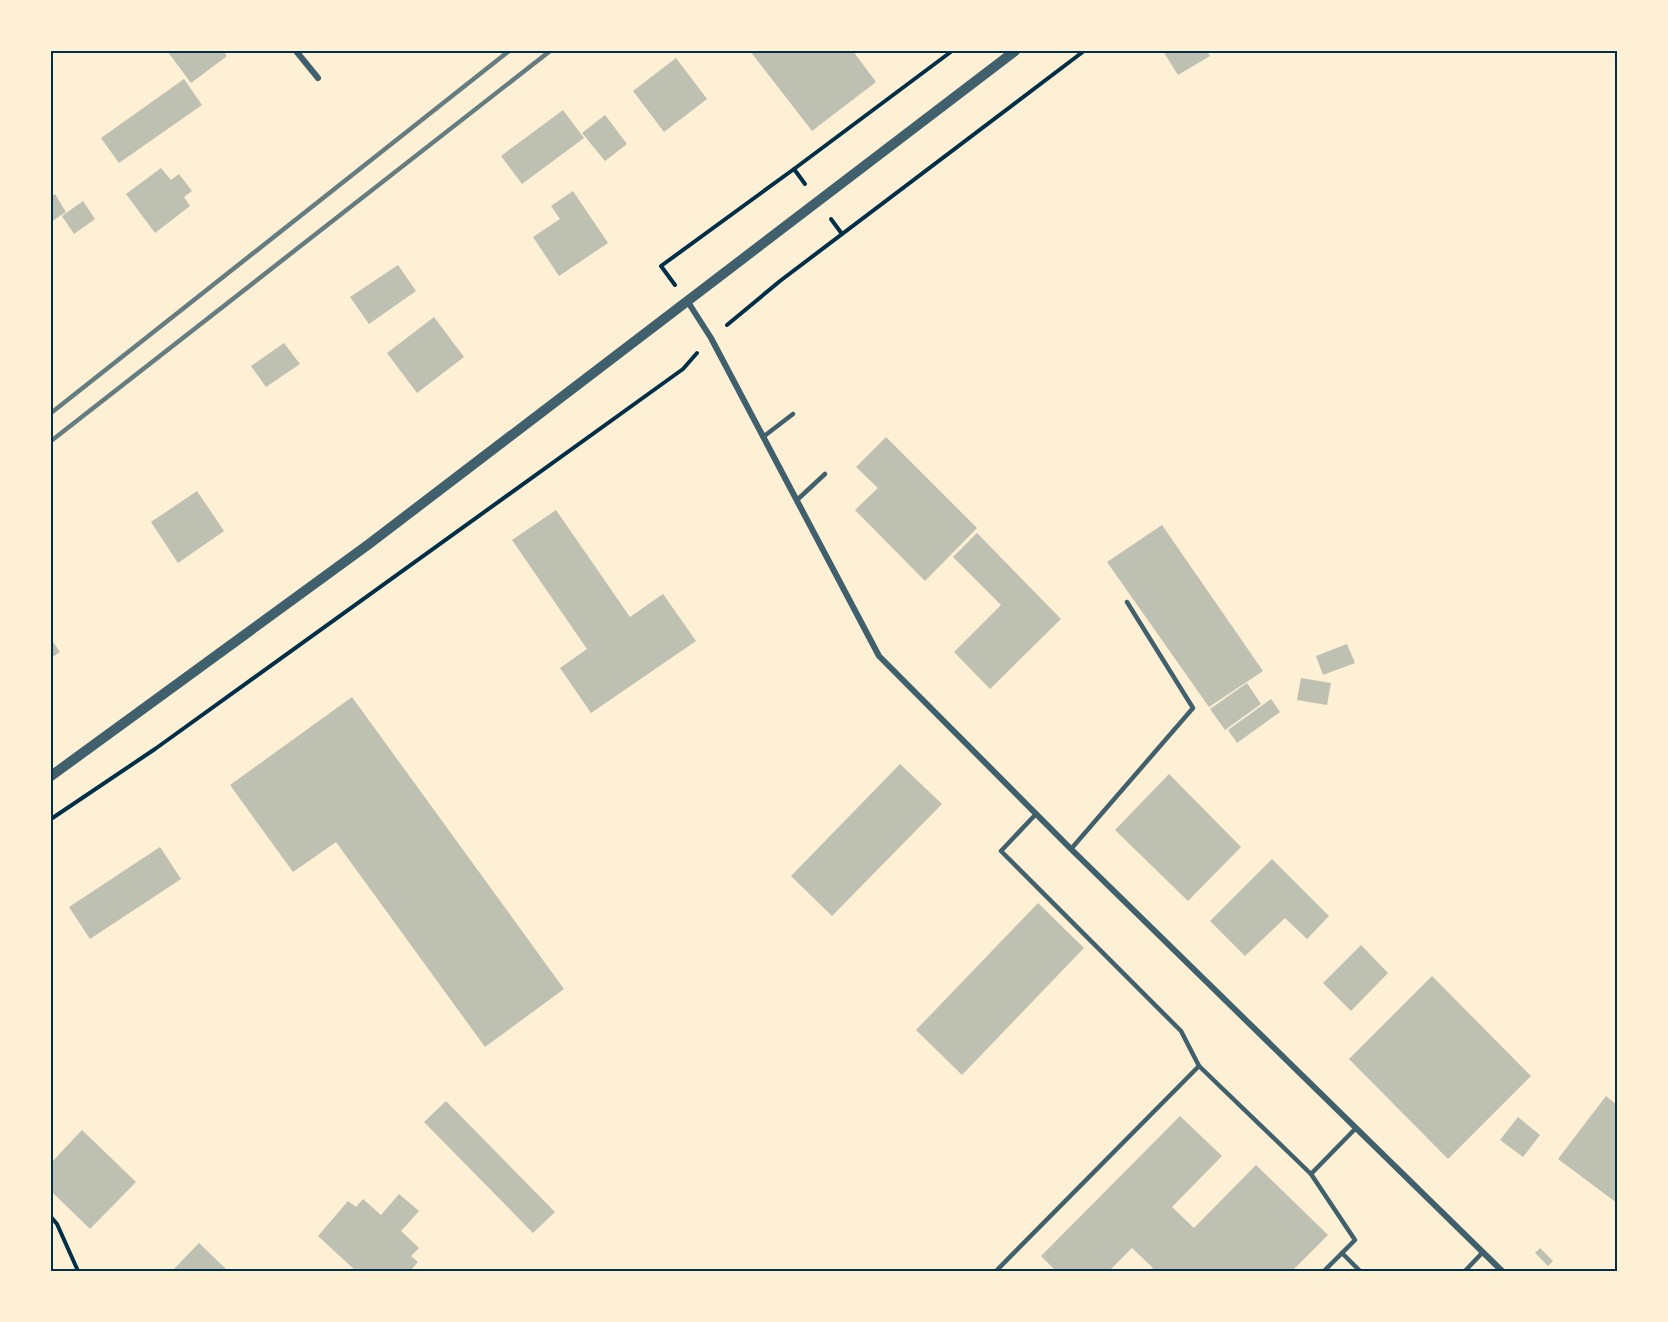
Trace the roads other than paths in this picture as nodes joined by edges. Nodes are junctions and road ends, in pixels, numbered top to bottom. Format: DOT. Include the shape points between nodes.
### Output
graph roads {
  1 [pos="296,51"];
  2 [pos="1015,51"];
  3 [pos="318,78"];
  4 [pos="688,302"];
  5 [pos="792,414"];
  6 [pos="763,437"];
  7 [pos="825,474"];
  8 [pos="797,500"];
  9 [pos="1127,602"];
  10 [pos="51,776"];
  11 [pos="1036,814"];
  12 [pos="1071,849"];
  13 [pos="1199,1066"];
  14 [pos="1356,1128"];
  15 [pos="1311,1174"];
  16 [pos="1483,1252"];
  17 [pos="1342,1253"];
  18 [pos="996,1271"];
  19 [pos="1324,1271"];
  20 [pos="1360,1271"];
  21 [pos="1465,1271"];
  22 [pos="1502,1271"];
  1 -- 3 [label="street"];
  2 -- 4 [label="street"];
  4 -- 6 [label="street"];
  4 -- 10 [label="street"];
  5 -- 6 [label="lane"];
  6 -- 8 [label="street"];
  7 -- 8 [label="lane"];
  8 -- 11 [label="street" via="879,656"];
  9 -- 12 [label="lane" via="1193,708"];
  11 -- 12 [label="street"];
  11 -- 13 [label="lane" via="1001,851 1181,1031"];
  12 -- 14 [label="street"];
  13 -- 15 [label="lane"];
  13 -- 18 [label="lane"];
  14 -- 15 [label="lane"];
  14 -- 16 [label="street"];
  15 -- 17 [label="lane" via="1356,1240"];
  16 -- 21 [label="lane"];
  16 -- 22 [label="street"];
  17 -- 19 [label="lane"];
  17 -- 20 [label="lane"];
}
